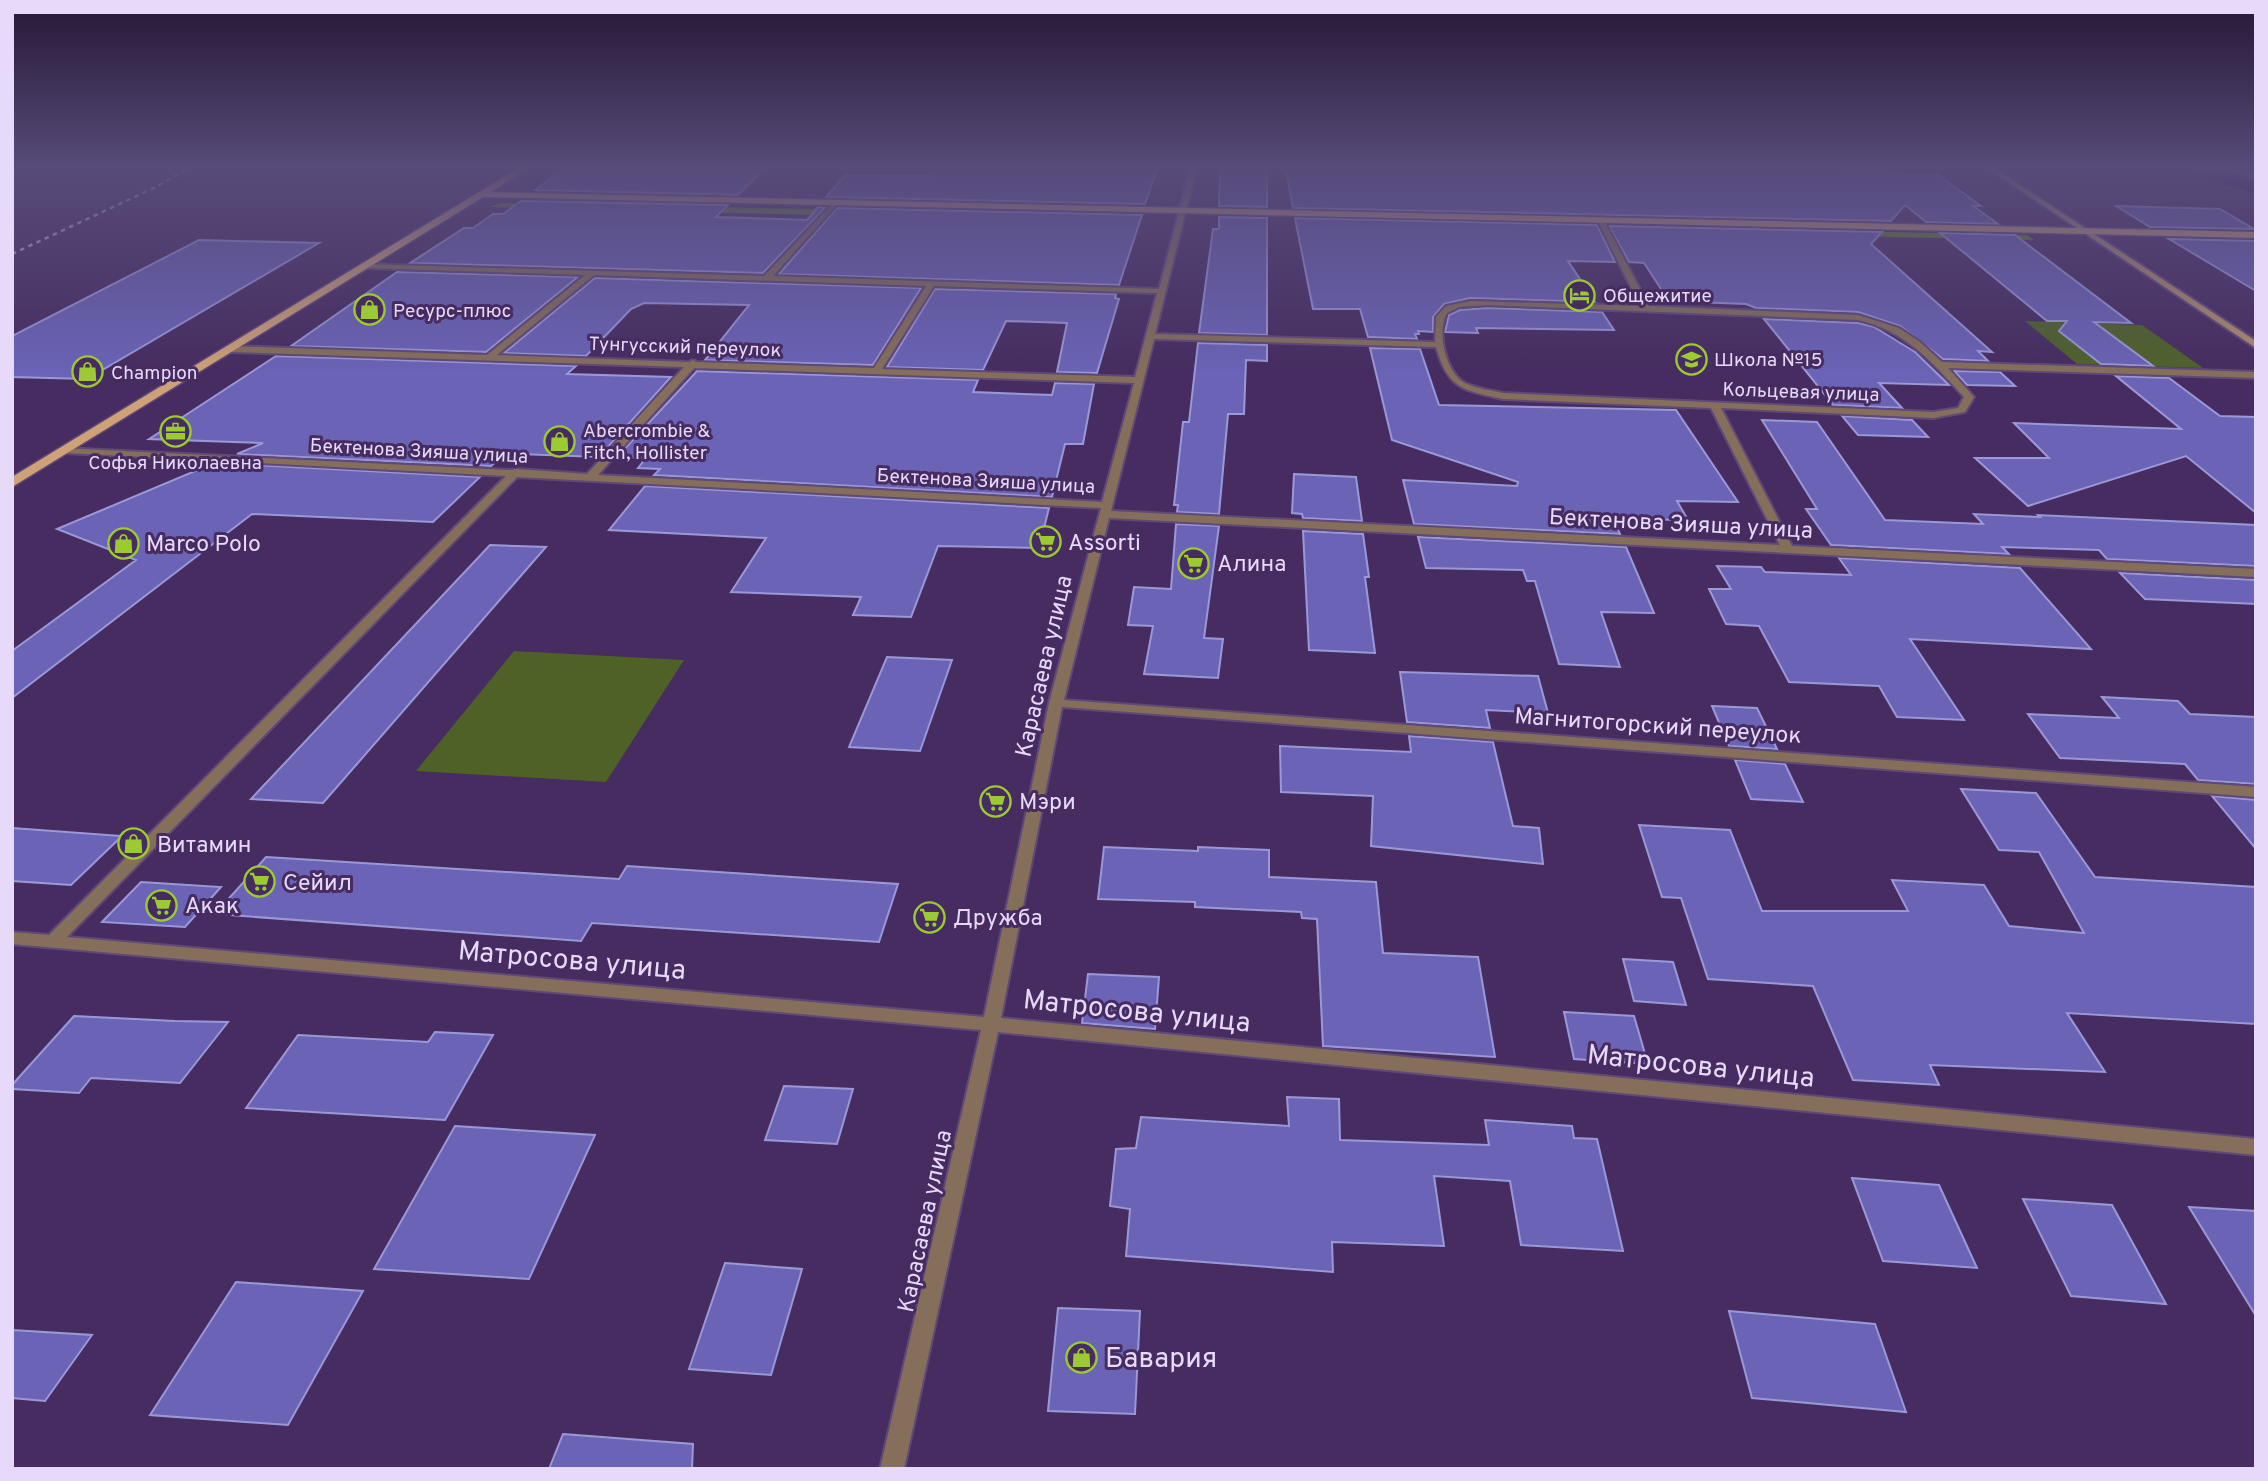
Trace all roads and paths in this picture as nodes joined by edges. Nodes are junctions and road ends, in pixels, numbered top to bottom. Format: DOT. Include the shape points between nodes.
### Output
graph roads {
  1 [pos="415,235"];
  2 [pos="807,235"];
  3 [pos="1175,235"];
  4 [pos="1608,235"];
  5 [pos="2092,235"];
  6 [pos="365,266"];
  7 [pos="592,273"];
  8 [pos="767,278"];
  9 [pos="932,284"];
  10 [pos="1161,290"];
  11 [pos="1645,307"];
  12 [pos="1150,336"];
  13 [pos="1440,345"];
  14 [pos="2256,345"];
  15 [pos="230,349"];
  16 [pos="489,357"];
  17 [pos="693,363"];
  18 [pos="1940,365"];
  19 [pos="877,370"];
  20 [pos="2256,375"];
  21 [pos="1138,380"];
  22 [pos="1714,405"];
  23 [pos="66,450"];
  24 [pos="516,472"];
  25 [pos="591,476"];
  26 [pos="12,483"];
  27 [pos="1105,509"];
  28 [pos="1788,550"];
  29 [pos="2256,573"];
  30 [pos="1056,703"];
  31 [pos="2256,792"];
  32 [pos="12,938"];
  33 [pos="53,941"];
  34 [pos="991,1024"];
  35 [pos="2256,1147"];
  36 [pos="892,1469"];
  1 -- 6 [label="main road"];
  2 -- 8 [label="street"];
  3 -- 10 [label="street, Карасаева улица"];
  4 -- 11 [label="street"];
  5 -- 14 [label="main road"];
  6 -- 7 [label="street"];
  6 -- 15 [label="main road"];
  7 -- 8 [label="street"];
  7 -- 16 [label="street"];
  8 -- 9 [label="street"];
  9 -- 10 [label="street"];
  9 -- 19 [label="street"];
  10 -- 12 [label="street, Карасаева улица"];
  11 -- 13 [label="street, Кольцевая улица" via="1459,305 1443,311 1437,322"];
  11 -- 18 [label="street, Кольцевая улица" via="1873,319 1915,340"];
  12 -- 13 [label="street"];
  12 -- 21 [label="street, Карасаева улица"];
  13 -- 22 [label="street, Кольцевая улица" via="1455,381 1503,396"];
  15 -- 16 [label="street, Тунгусский переулок"];
  15 -- 23 [label="main road"];
  16 -- 17 [label="street, Тунгусский переулок"];
  17 -- 19 [label="street, Тунгусский переулок"];
  17 -- 25 [label="street"];
  18 -- 20 [label="street"];
  18 -- 22 [label="street, Кольцевая улица" via="1969,397 1962,410 1934,415"];
  19 -- 21 [label="street, Тунгусский переулок"];
  21 -- 27 [label="street, Карасаева улица"];
  22 -- 28 [label="street"];
  23 -- 24 [label="street, Бектенова Зияша улица"];
  23 -- 26 [label="main road"];
  24 -- 25 [label="street, Бектенова Зияша улица"];
  24 -- 33 [label="street"];
  25 -- 27 [label="street, Бектенова Зияша улица"];
  27 -- 28 [label="street, Бектенова Зияша улица"];
  27 -- 30 [label="street, Карасаева улица"];
  28 -- 29 [label="street, Бектенова Зияша улица"];
  30 -- 31 [label="street, Магнитогорский переулок"];
  30 -- 34 [label="street, Карасаева улица"];
  32 -- 33 [label="street, Матросова улица"];
  33 -- 34 [label="street, Матросова улица"];
  34 -- 35 [label="street, Матросова улица"];
  34 -- 36 [label="street, Карасаева улица"];
}
